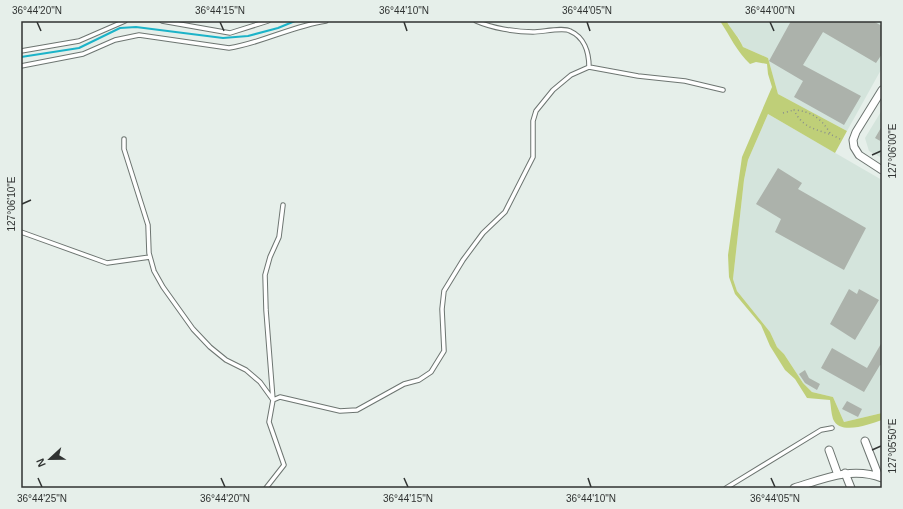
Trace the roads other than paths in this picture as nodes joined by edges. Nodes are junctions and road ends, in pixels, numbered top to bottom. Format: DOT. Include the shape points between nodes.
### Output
graph roads {
  1 [pos="125,21"];
  2 [pos="162,21"];
  3 [pos="268,21"];
  4 [pos="326,21"];
  5 [pos="476,21"];
  6 [pos="21,51"];
  7 [pos="21,66"];
  8 [pos="589,67"];
  9 [pos="723,90"];
  10 [pos="882,90"];
  11 [pos="124,139"];
  12 [pos="882,170"];
  13 [pos="283,205"];
  14 [pos="21,232"];
  15 [pos="150,257"];
  16 [pos="273,400"];
  17 [pos="832,428"];
  18 [pos="865,441"];
  19 [pos="829,450"];
  20 [pos="841,474"];
  21 [pos="880,477"];
  22 [pos="266,488"];
  23 [pos="726,488"];
  24 [pos="794,488"];
  25 [pos="851,488"];
  1 -- 6 [label="lane" via="79,41"];
  2 -- 3 [label="lane" via="230,33"];
  4 -- 7 [label="lane" via="229,48 134,36 115,40 83,54"];
  5 -- 8 [label="lane" via="531,32 569,30 586,46"];
  8 -- 9 [label="lane" via="685,81"];
  8 -- 16 [label="lane" via="571,75 553,90 536,111 533,121 533,157 505,212 483,233 444,291 444,351 432,372 357,410 340,411 280,397"];
  10 -- 12 [label="street" via="853,140 859,155"];
  11 -- 15 [label="lane" via="126,155 148,225"];
  13 -- 16 [label="lane" via="279,237 265,275"];
  14 -- 15 [label="lane" via="108,263"];
  15 -- 16 [label="lane" via="163,287 193,328 226,360 246,370 260,382"];
  16 -- 22 [label="lane" via="269,422 284,466"];
  17 -- 23 [label="lane" via="821,430"];
  18 -- 21 [label="street"];
  19 -- 20 [label="street"];
  20 -- 21 [label="street"];
  20 -- 24 [label="street"];
  20 -- 25 [label="street"];
}
